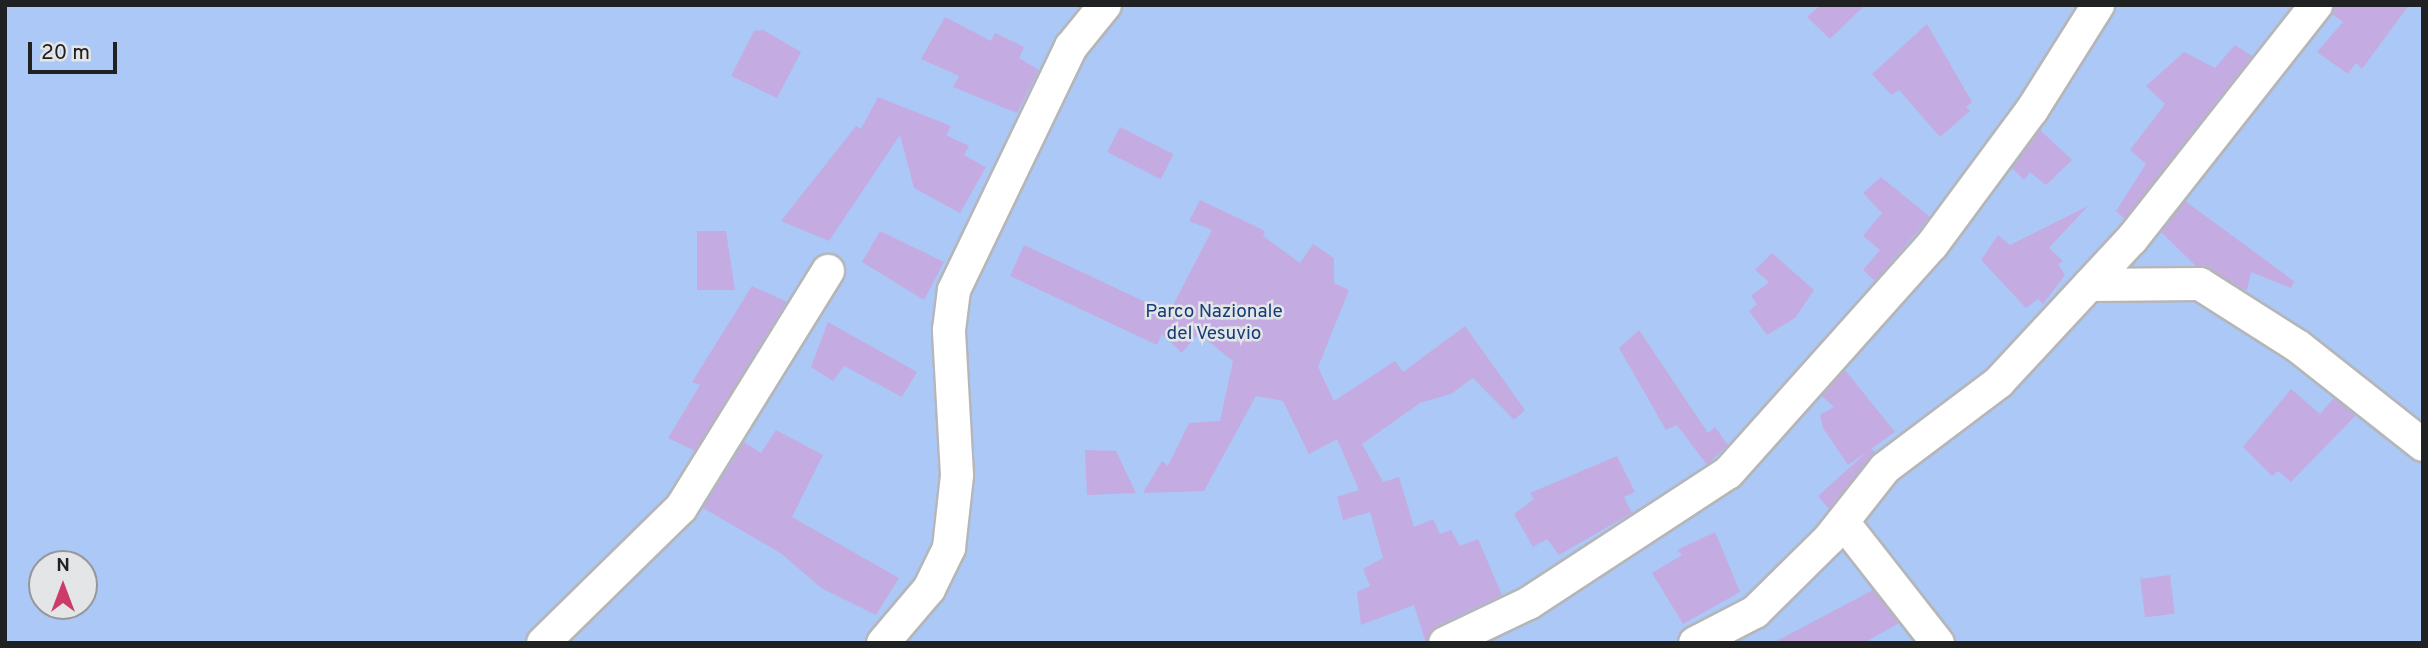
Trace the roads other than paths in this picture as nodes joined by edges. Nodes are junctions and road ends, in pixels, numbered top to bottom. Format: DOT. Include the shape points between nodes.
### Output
graph roads {
  1 [pos="1105,5"];
  2 [pos="2098,5"];
  3 [pos="2316,5"];
  4 [pos="828,271"];
  5 [pos="2089,285"];
  6 [pos="2423,445"];
  7 [pos="1843,522"];
  8 [pos="543,643"];
  9 [pos="883,643"];
  10 [pos="1445,643"];
  11 [pos="1695,643"];
  12 [pos="1938,643"];
  1 -- 9 [label="street" via="1071,47 954,290 948,330 957,475 949,548 929,589"];
  2 -- 10 [label="street" via="2032,110 1932,245 1728,473 1530,603"];
  3 -- 5 [label="street"];
  4 -- 8 [label="street" via="681,508"];
  5 -- 6 [label="street" via="2200,284 2300,347"];
  5 -- 7 [label="street" via="1999,382 1885,468"];
  7 -- 11 [label="street" via="1755,612"];
  7 -- 12 [label="street"];
}
